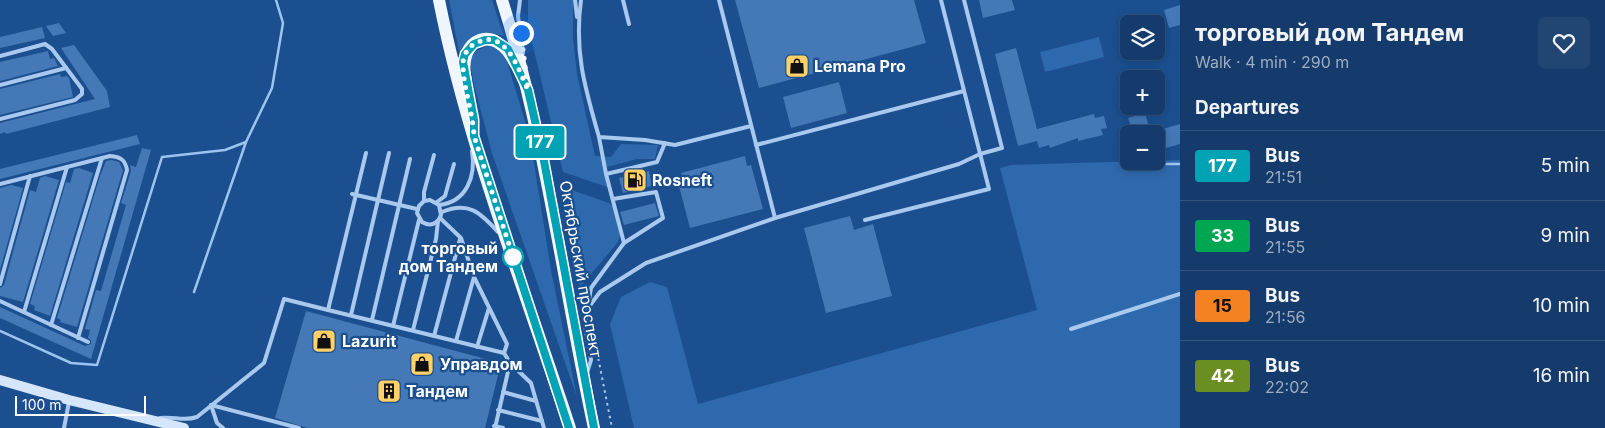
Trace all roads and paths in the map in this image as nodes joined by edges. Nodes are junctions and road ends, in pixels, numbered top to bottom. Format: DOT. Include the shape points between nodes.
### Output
graph roads {
  1 [pos="440,0"];
  2 [pos="502,0"];
  3 [pos="520,0"];
  4 [pos="575,0"];
  5 [pos="581,0"];
  6 [pos="623,0"];
  7 [pos="720,0"];
  8 [pos="941,0"];
  9 [pos="964,0"];
  10 [pos="578,21"];
  11 [pos="629,24"];
  12 [pos="0,56"];
  13 [pos="66,68"];
  14 [pos="0,85"];
  15 [pos="528,90"];
  16 [pos="964,91"];
  17 [pos="0,119"];
  18 [pos="751,126"];
  19 [pos="598,136"];
  20 [pos="472,137"];
  21 [pos="664,143"];
  22 [pos="756,144"];
  23 [pos="366,153"];
  24 [pos="389,153"];
  25 [pos="980,154"];
  26 [pos="434,155"];
  27 [pos="102,158"];
  28 [pos="410,159"];
  29 [pos="454,164"];
  30 [pos="67,167"];
  31 [pos="606,174"];
  32 [pos="30,176"];
  33 [pos="0,184"];
  34 [pos="354,194"];
  35 [pos="613,199"];
  36 [pos="377,200"];
  37 [pos="424,201"];
  38 [pos="438,204"];
  39 [pos="400,205"];
  40 [pos="417,209"];
  41 [pos="442,212"];
  42 [pos="775,218"];
  43 [pos="419,220"];
  44 [pos="439,220"];
  45 [pos="864,220"];
  46 [pos="498,232"];
  47 [pos="461,238"];
  48 [pos="624,243"];
  49 [pos="515,263"];
  50 [pos="474,277"];
  51 [pos="0,284"];
  52 [pos="1180,294"];
  53 [pos="0,301"];
  54 [pos="490,308"];
  55 [pos="588,308"];
  56 [pos="328,310"];
  57 [pos="24,312"];
  58 [pos="351,316"];
  59 [pos="372,320"];
  60 [pos="51,325"];
  61 [pos="393,326"];
  62 [pos="1071,329"];
  63 [pos="413,330"];
  64 [pos="434,336"];
  65 [pos="78,338"];
  66 [pos="456,341"];
  67 [pos="88,342"];
  68 [pos="595,345"];
  69 [pos="477,346"];
  70 [pos="504,353"];
  71 [pos="510,363"];
  72 [pos="0,380"];
  73 [pos="585,380"];
  74 [pos="503,392"];
  75 [pos="69,400"];
  76 [pos="536,401"];
  77 [pos="211,405"];
  78 [pos="498,410"];
  79 [pos="151,420"];
  80 [pos="542,421"];
  81 [pos="495,427"];
  82 [pos="64,428"];
  83 [pos="184,428"];
  84 [pos="223,428"];
  85 [pos="299,428"];
  86 [pos="503,428"];
  87 [pos="544,428"];
  88 [pos="569,428"];
  89 [pos="594,428"];
  90 [pos="612,428"];
  1 -- 20 [label="main road"];
  2 -- 15 [label="main road, Октябрьский проспект"];
  3 -- 15 [label="lane" via="518,16"];
  4 -- 10 [label="lane"];
  5 -- 10 [label="lane"];
  6 -- 11 [label="lane"];
  7 -- 18 [label="lane"];
  8 -- 16 [label="lane"];
  9 -- 25 [label="lane" via="1002,148"];
  10 -- 19 [label="lane" via="577,37 584,84"];
  12 -- 13 [label="lane" via="45,44"];
  13 -- 14 [label="lane"];
  13 -- 17 [label="lane" via="82,89 82,94 75,100"];
  15 -- 20 [label="main road" via="510,53 502,44 485,40 470,47 463,66 472,109"];
  15 -- 73 [label="main road, Октябрьский проспект"];
  16 -- 22 [label="lane"];
  16 -- 25 [label="lane"];
  18 -- 21 [label="lane" via="675,145"];
  18 -- 22 [label="lane"];
  19 -- 21 [label="lane"];
  19 -- 31 [label="lane"];
  20 -- 38 [label="lane" via="474,172 471,182 455,201"];
  20 -- 46 [label="main road"];
  20 -- 49 [label="main road"];
  21 -- 31 [label="lane" via="657,162"];
  22 -- 42 [label="lane"];
  23 -- 34 [label="lane"];
  24 -- 36 [label="lane"];
  25 -- 42 [label="lane" via="959,164"];
  25 -- 45 [label="lane" via="989,188"];
  26 -- 37 [label="lane"];
  27 -- 30 [label="lane"];
  27 -- 60 [label="lane"];
  27 -- 65 [label="lane" via="120,157 126,163 126,170"];
  28 -- 39 [label="lane"];
  29 -- 38 [label="lane" via="445,196"];
  30 -- 32 [label="lane"];
  30 -- 57 [label="lane"];
  31 -- 35 [label="lane"];
  32 -- 33 [label="lane"];
  32 -- 51 [label="lane"];
  34 -- 36 [label="lane"];
  34 -- 56 [label="lane"];
  35 -- 48 [label="lane"];
  35 -- 48 [label="lane" via="656,192 663,218"];
  36 -- 39 [label="lane"];
  36 -- 58 [label="lane"];
  37 -- 38 [label="lane"];
  37 -- 40 [label="lane"];
  38 -- 41 [label="lane"];
  39 -- 40 [label="lane"];
  39 -- 59 [label="lane"];
  40 -- 43 [label="lane"];
  41 -- 44 [label="lane"];
  41 -- 46 [label="lane" via="456,206 466,207 484,217"];
  42 -- 55 [label="lane" via="646,263 600,292"];
  43 -- 44 [label="lane" via="428,225"];
  43 -- 61 [label="lane"];
  44 -- 47 [label="lane"];
  44 -- 63 [label="lane"];
  46 -- 49 [label="main road" via="501,244"];
  47 -- 50 [label="lane"];
  47 -- 64 [label="lane"];
  48 -- 55 [label="lane" via="591,288"];
  49 -- 88 [label="main road"];
  50 -- 54 [label="lane"];
  50 -- 66 [label="lane"];
  52 -- 62 [label="lane"];
  53 -- 57 [label="lane"];
  54 -- 69 [label="lane"];
  54 -- 70 [label="lane" via="507,344"];
  55 -- 73 [label="lane" via="585,326 591,360"];
  56 -- 58 [label="lane"];
  56 -- 77 [label="lane" via="284,300 264,363"];
  57 -- 60 [label="lane"];
  58 -- 59 [label="lane"];
  59 -- 61 [label="lane"];
  60 -- 65 [label="lane"];
  61 -- 63 [label="lane"];
  63 -- 64 [label="lane"];
  64 -- 66 [label="lane"];
  65 -- 67 [label="lane"];
  66 -- 69 [label="lane"];
  68 -- 90 [label="path"];
  69 -- 70 [label="lane"];
  70 -- 71 [label="lane"];
  71 -- 74 [label="lane"];
  71 -- 76 [label="lane" via="531,383"];
  72 -- 75 [label="main road"];
  73 -- 89 [label="main road, Октябрьский проспект"];
  74 -- 76 [label="lane"];
  74 -- 78 [label="lane"];
  75 -- 79 [label="main road"];
  75 -- 82 [label="lane"];
  76 -- 80 [label="lane"];
  77 -- 79 [label="lane" via="197,417 186,421 168,417"];
  77 -- 84 [label="lane" via="217,423"];
  77 -- 85 [label="lane"];
  78 -- 80 [label="lane"];
  78 -- 81 [label="lane"];
  79 -- 83 [label="main road"];
  80 -- 87 [label="lane"];
  81 -- 86 [label="lane"];
}
